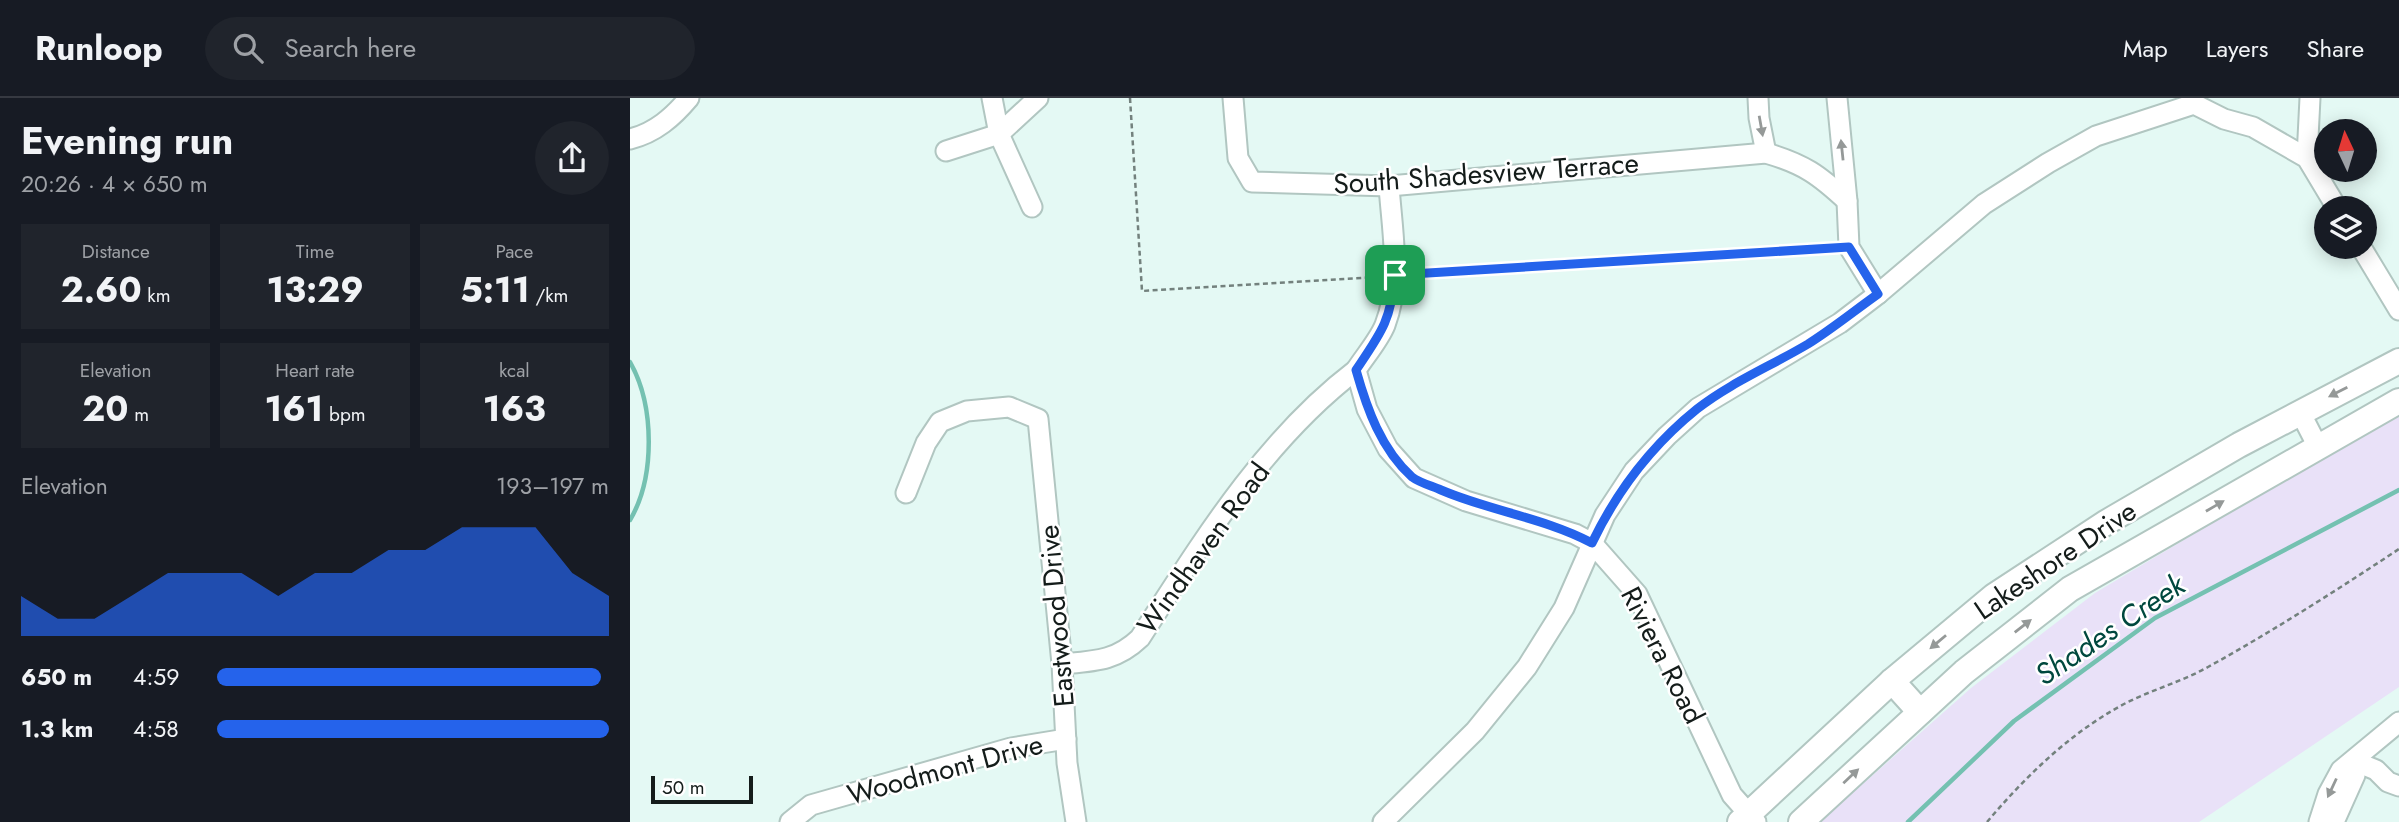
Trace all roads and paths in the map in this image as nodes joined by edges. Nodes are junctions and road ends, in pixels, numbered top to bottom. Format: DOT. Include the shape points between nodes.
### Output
graph roads {
  1 [pos="689,98"];
  2 [pos="992,98"];
  3 [pos="1038,98"];
  4 [pos="1130,98"];
  5 [pos="1233,98"];
  6 [pos="1758,98"];
  7 [pos="1838,98"];
  8 [pos="2310,98"];
  9 [pos="2202,101"];
  10 [pos="999,134"];
  11 [pos="630,139"];
  12 [pos="946,151"];
  13 [pos="1766,153"];
  14 [pos="2307,158"];
  15 [pos="1389,186"];
  16 [pos="2330,196"];
  17 [pos="1847,201"];
  18 [pos="1032,206"];
  19 [pos="1849,247"];
  20 [pos="2368,259"];
  21 [pos="1395,275"];
  22 [pos="1878,294"];
  23 [pos="2399,310"];
  24 [pos="2399,361"];
  25 [pos="1356,370"];
  26 [pos="2399,401"];
  27 [pos="2300,412"];
  28 [pos="2318,447"];
  29 [pos="906,493"];
  30 [pos="1592,543"];
  31 [pos="2399,549"];
  32 [pos="1062,664"];
  33 [pos="1892,681"];
  34 [pos="1920,712"];
  35 [pos="2399,723"];
  36 [pos="1066,739"];
  37 [pos="2354,761"];
  38 [pos="2399,786"];
  39 [pos="1748,819"];
  40 [pos="790,822"];
  41 [pos="1076,822"];
  42 [pos="1383,822"];
  43 [pos="1801,822"];
  44 [pos="1987,822"];
  45 [pos="2319,822"];
  46 [pos="2334,822"];
  1 -- 11 [label="street" via="672,118"];
  2 -- 10 [label="street"];
  3 -- 10 [label="street"];
  4 -- 21 [label="path" via="1142,291"];
  5 -- 15 [label="street, South Shadesview Terrace" via="1238,158 1252,182"];
  6 -- 13 [label="street, one-way"];
  17 -- 7 [label="street, one-way"];
  8 -- 14 [label="street"];
  9 -- 14 [label="street" via="2224,119 2253,127"];
  9 -- 22 [label="street" via="2096,136 2048,163 1984,204"];
  10 -- 12 [label="street"];
  10 -- 18 [label="street"];
  13 -- 15 [label="street, South Shadesview Terrace"];
  13 -- 17 [label="street" via="1816,174"];
  14 -- 16 [label="street"];
  15 -- 21 [label="street"];
  17 -- 19 [label="street"];
  19 -- 21 [label="path"];
  19 -- 22 [label="street"];
  20 -- 23 [label="street"];
  21 -- 25 [label="street" via="1384,328"];
  22 -- 30 [label="street" via="1807,345 1698,408 1634,471"];
  24 -- 27 [label="main road, Lakeshore Drive, one-way"];
  25 -- 30 [label="street, Riviera Road" via="1367,409 1388,449 1414,478 1466,501"];
  25 -- 32 [label="street, Windhaven Road" via="1326,393 1260,465 1213,524 1140,638 1126,651 1100,661"];
  26 -- 28 [label="main road, Lakeshore Drive"];
  27 -- 28 [label="street"];
  27 -- 33 [label="main road, Lakeshore Drive, one-way" via="2107,522 1994,596"];
  34 -- 28 [label="main road, Lakeshore Drive, one-way" via="2070,589"];
  29 -- 32 [label="street, Eastwood Drive" via="926,443 940,422 967,411 1009,407 1038,419"];
  30 -- 39 [label="street, Riviera Road" via="1637,594 1732,795"];
  30 -- 42 [label="street" via="1564,608 1527,667 1475,731"];
  31 -- 44 [label="path" via="2210,665 2094,723 2046,759"];
  32 -- 36 [label="street, Eastwood Drive"];
  33 -- 34 [label="main road"];
  33 -- 39 [label="main road, Lakeshore Drive"];
  43 -- 34 [label="main road, Lakeshore Drive, one-way"];
  35 -- 37 [label="street"];
  36 -- 40 [label="street, Woodmont Drive" via="1011,748 811,805"];
  36 -- 41 [label="street, Eastwood Drive"];
  37 -- 38 [label="street" via="2376,769"];
  37 -- 45 [label="street, one-way" via="2341,769"];
  37 -- 46 [label="street" via="2355,775"];
}
